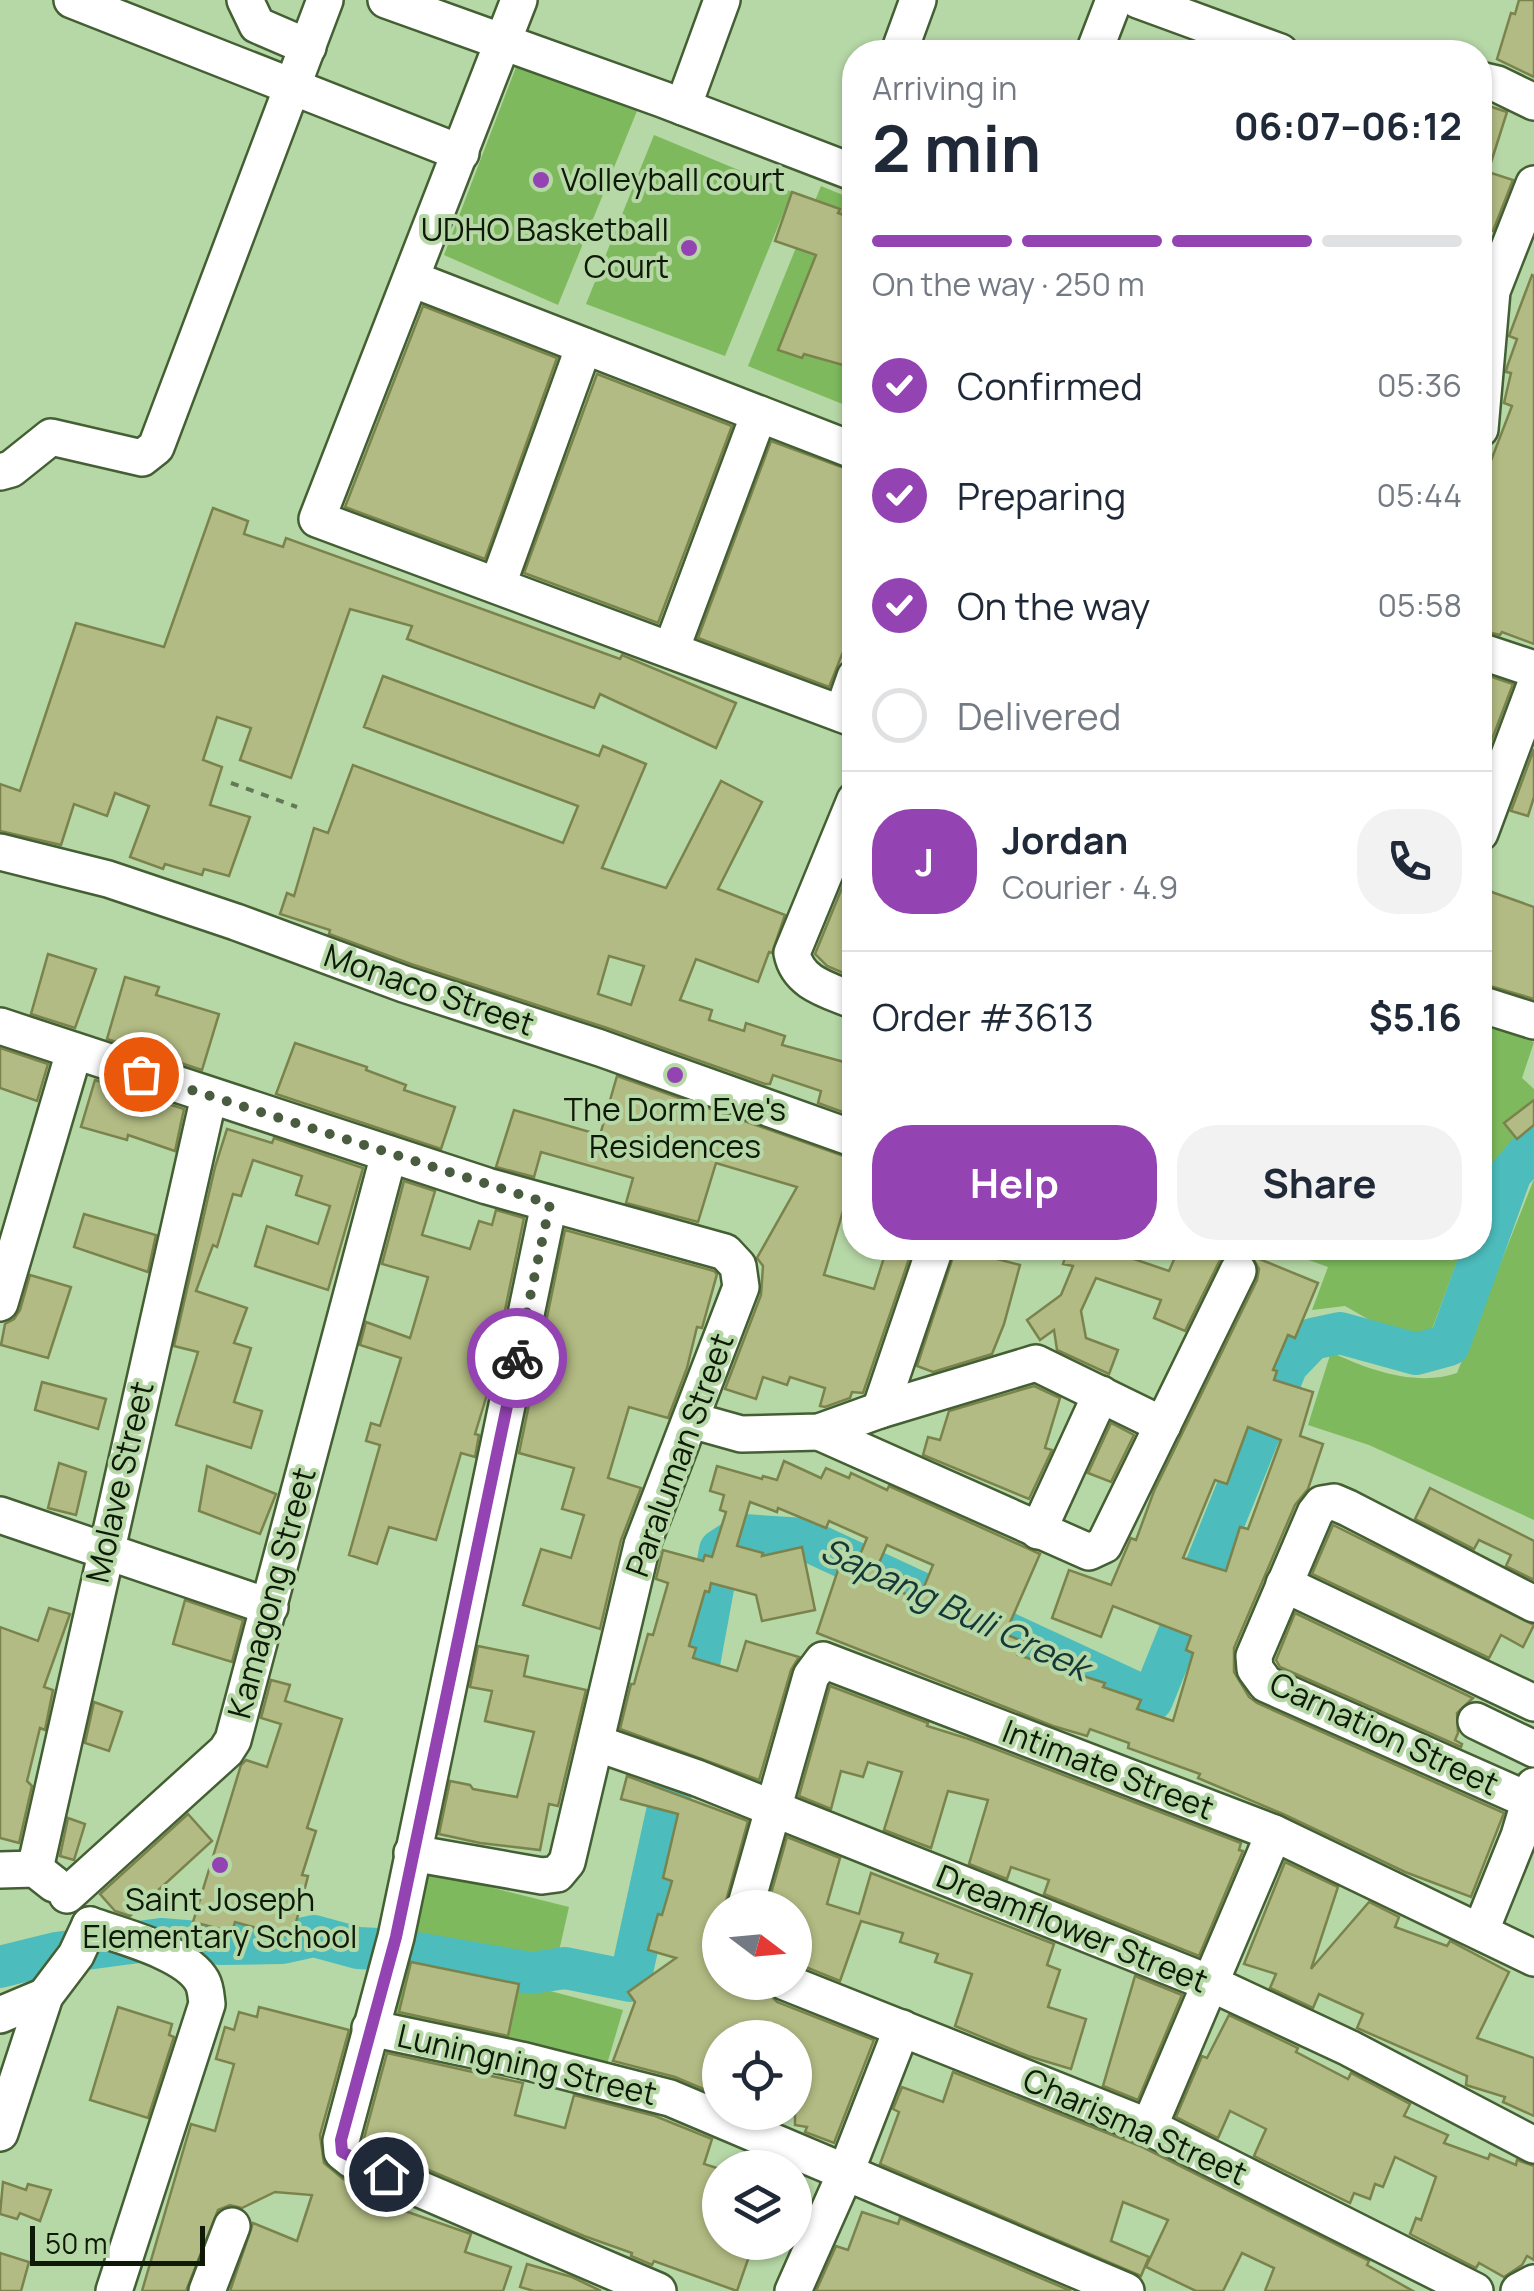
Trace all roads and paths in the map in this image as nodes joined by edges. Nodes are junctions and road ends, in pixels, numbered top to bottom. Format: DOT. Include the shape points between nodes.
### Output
graph roads {
  1 [pos="72,0"];
  2 [pos="245,0"];
  3 [pos="325,0"];
  4 [pos="386,0"];
  5 [pos="519,0"];
  6 [pos="722,0"];
  7 [pos="918,0"];
  8 [pos="1114,0"];
  9 [pos="1138,0"];
  10 [pos="903,40"];
  11 [pos="1099,40"];
  12 [pos="1247,40"];
  13 [pos="503,41"];
  14 [pos="308,47"];
  15 [pos="1492,85"];
  16 [pos="293,88"];
  17 [pos="1534,102"];
  18 [pos="683,107"];
  19 [pos="460,153"];
  20 [pos="842,167"];
  21 [pos="1534,184"];
  22 [pos="412,279"];
  23 [pos="1492,291"];
  24 [pos="584,346"];
  25 [pos="760,414"];
  26 [pos="842,446"];
  27 [pos="0,472"];
  28 [pos="498,584"];
  29 [pos="671,650"];
  30 [pos="1492,655"];
  31 [pos="1534,669"];
  32 [pos="1534,688"];
  33 [pos="842,714"];
  34 [pos="231,783"];
  35 [pos="1492,802"];
  36 [pos="296,808"];
  37 [pos="842,832"];
  38 [pos="0,852"];
  39 [pos="842,995"];
  40 [pos="1492,1008"];
  41 [pos="1534,1021"];
  42 [pos="0,1026"];
  43 [pos="74,1052"];
  44 [pos="209,1096"];
  45 [pos="842,1135"];
  46 [pos="389,1154"];
  47 [pos="550,1204"];
  48 [pos="931,1260"];
  49 [pos="1238,1270"];
  50 [pos="0,1303"];
  51 [pos="1101,1394"];
  52 [pos="880,1410"];
  53 [pos="691,1420"];
  54 [pos="1164,1425"];
  55 [pos="819,1432"];
  56 [pos="0,1516"];
  57 [pos="1038,1532"];
  58 [pos="104,1550"];
  59 [pos="1284,1584"];
  60 [pos="1534,1604"];
  61 [pos="270,1606"];
  62 [pos="1534,1703"];
  63 [pos="1476,1721"];
  64 [pos="596,1743"];
  65 [pos="1534,1749"];
  66 [pos="1531,1793"];
  67 [pos="774,1811"];
  68 [pos="1274,1833"];
  69 [pos="412,1852"];
  70 [pos="18,1870"];
  71 [pos="750,1890"];
  72 [pos="67,1894"];
  73 [pos="1482,1930"];
  74 [pos="83,1941"];
  75 [pos="1534,1958"];
  76 [pos="1212,1984"];
  77 [pos="812,1993"];
  78 [pos="46,1996"];
  79 [pos="0,2016"];
  80 [pos="370,2028"];
  81 [pos="902,2028"];
  82 [pos="1149,2127"];
  83 [pos="0,2133"];
  84 [pos="1534,2145"];
  85 [pos="844,2174"];
  86 [pos="232,2226"];
  87 [pos="1534,2283"];
  88 [pos="114,2291"];
  89 [pos="207,2291"];
  90 [pos="658,2291"];
  91 [pos="793,2291"];
  92 [pos="1126,2291"];
  93 [pos="1475,2291"];
  94 [pos="1519,2291"];
  1 -- 16 [label="street"];
  2 -- 14 [label="street" via="256,25"];
  3 -- 14 [label="street"];
  4 -- 13 [label="street"];
  5 -- 13 [label="street"];
  6 -- 18 [label="street"];
  7 -- 10 [label="street"];
  8 -- 11 [label="street"];
  9 -- 12 [label="street"];
  13 -- 18 [label="street"];
  13 -- 19 [label="street"];
  14 -- 16 [label="street"];
  15 -- 17 [label="street"];
  16 -- 19 [label="street"];
  16 -- 27 [label="street" via="156,447 142,458 51,436"];
  18 -- 20 [label="street"];
  19 -- 22 [label="street"];
  21 -- 23 [label="street"];
  22 -- 24 [label="street"];
  22 -- 28 [label="street" via="317,519"];
  24 -- 25 [label="street"];
  24 -- 28 [label="street"];
  25 -- 26 [label="street"];
  25 -- 29 [label="street"];
  28 -- 29 [label="street"];
  29 -- 33 [label="street"];
  30 -- 31 [label="street"];
  32 -- 35 [label="street"];
  34 -- 36 [label="path"];
  37 -- 39 [label="street" via="792,953 802,977"];
  38 -- 45 [label="street, Monaco Street" via="236,922"];
  40 -- 41 [label="street"];
  42 -- 43 [label="street, Paraluman Street"];
  43 -- 44 [label="street, Paraluman Street"];
  43 -- 50 [label="street"];
  44 -- 46 [label="street, Paraluman Street"];
  44 -- 58 [label="street, Molave Street"];
  46 -- 47 [label="street, Paraluman Street"];
  46 -- 61 [label="street, Kamagong Street"];
  47 -- 53 [label="street, Paraluman Street" via="725,1252 738,1266 741,1287"];
  47 -- 69 [label="street"];
  48 -- 52 [label="street"];
  49 -- 54 [label="street"];
  51 -- 52 [label="street" via="1036,1363"];
  51 -- 54 [label="street"];
  51 -- 57 [label="street"];
  52 -- 55 [label="street"];
  53 -- 55 [label="street" via="741,1434"];
  53 -- 64 [label="street, Paraluman Street" via="642,1545"];
  54 -- 57 [label="street" via="1104,1545 1089,1552"];
  55 -- 57 [label="street"];
  56 -- 58 [label="street"];
  58 -- 61 [label="street"];
  58 -- 70 [label="street, Molave Street"];
  59 -- 60 [label="street" via="1315,1513 1334,1502"];
  59 -- 62 [label="street"];
  59 -- 66 [label="street, Carnation Street" via="1254,1656 1254,1669 1266,1684"];
  61 -- 72 [label="street, Kamagong Street" via="226,1750"];
  63 -- 65 [label="street"];
  64 -- 67 [label="street, Dreamflower Street"];
  64 -- 69 [label="street, Paraluman Street" via="567,1862 557,1874"];
  66 -- 73 [label="street"];
  67 -- 68 [label="street, Intimate Street" via="811,1676 823,1660"];
  67 -- 71 [label="street"];
  67 -- 76 [label="street, Dreamflower Street"];
  68 -- 73 [label="street, Intimate Street"];
  68 -- 76 [label="street"];
  69 -- 80 [label="street"];
  70 -- 72 [label="street"];
  72 -- 74 [label="street"];
  73 -- 75 [label="street, Intimate Street"];
  74 -- 78 [label="street"];
  74 -- 88 [label="street" via="140,1943 192,1968 204,1983 207,2004"];
  76 -- 82 [label="street"];
  76 -- 84 [label="street, Dreamflower Street"];
  77 -- 81 [label="street, Charisma Street"];
  78 -- 79 [label="street"];
  78 -- 83 [label="street"];
  80 -- 85 [label="street, Luningning Street" via="670,2098"];
  80 -- 90 [label="street" via="342,2152"];
  81 -- 82 [label="street, Charisma Street"];
  81 -- 85 [label="street"];
  82 -- 93 [label="street, Charisma Street"];
  85 -- 91 [label="street"];
  85 -- 92 [label="street, Luningning Street"];
  86 -- 89 [label="street"];
  87 -- 94 [label="street"];
}
